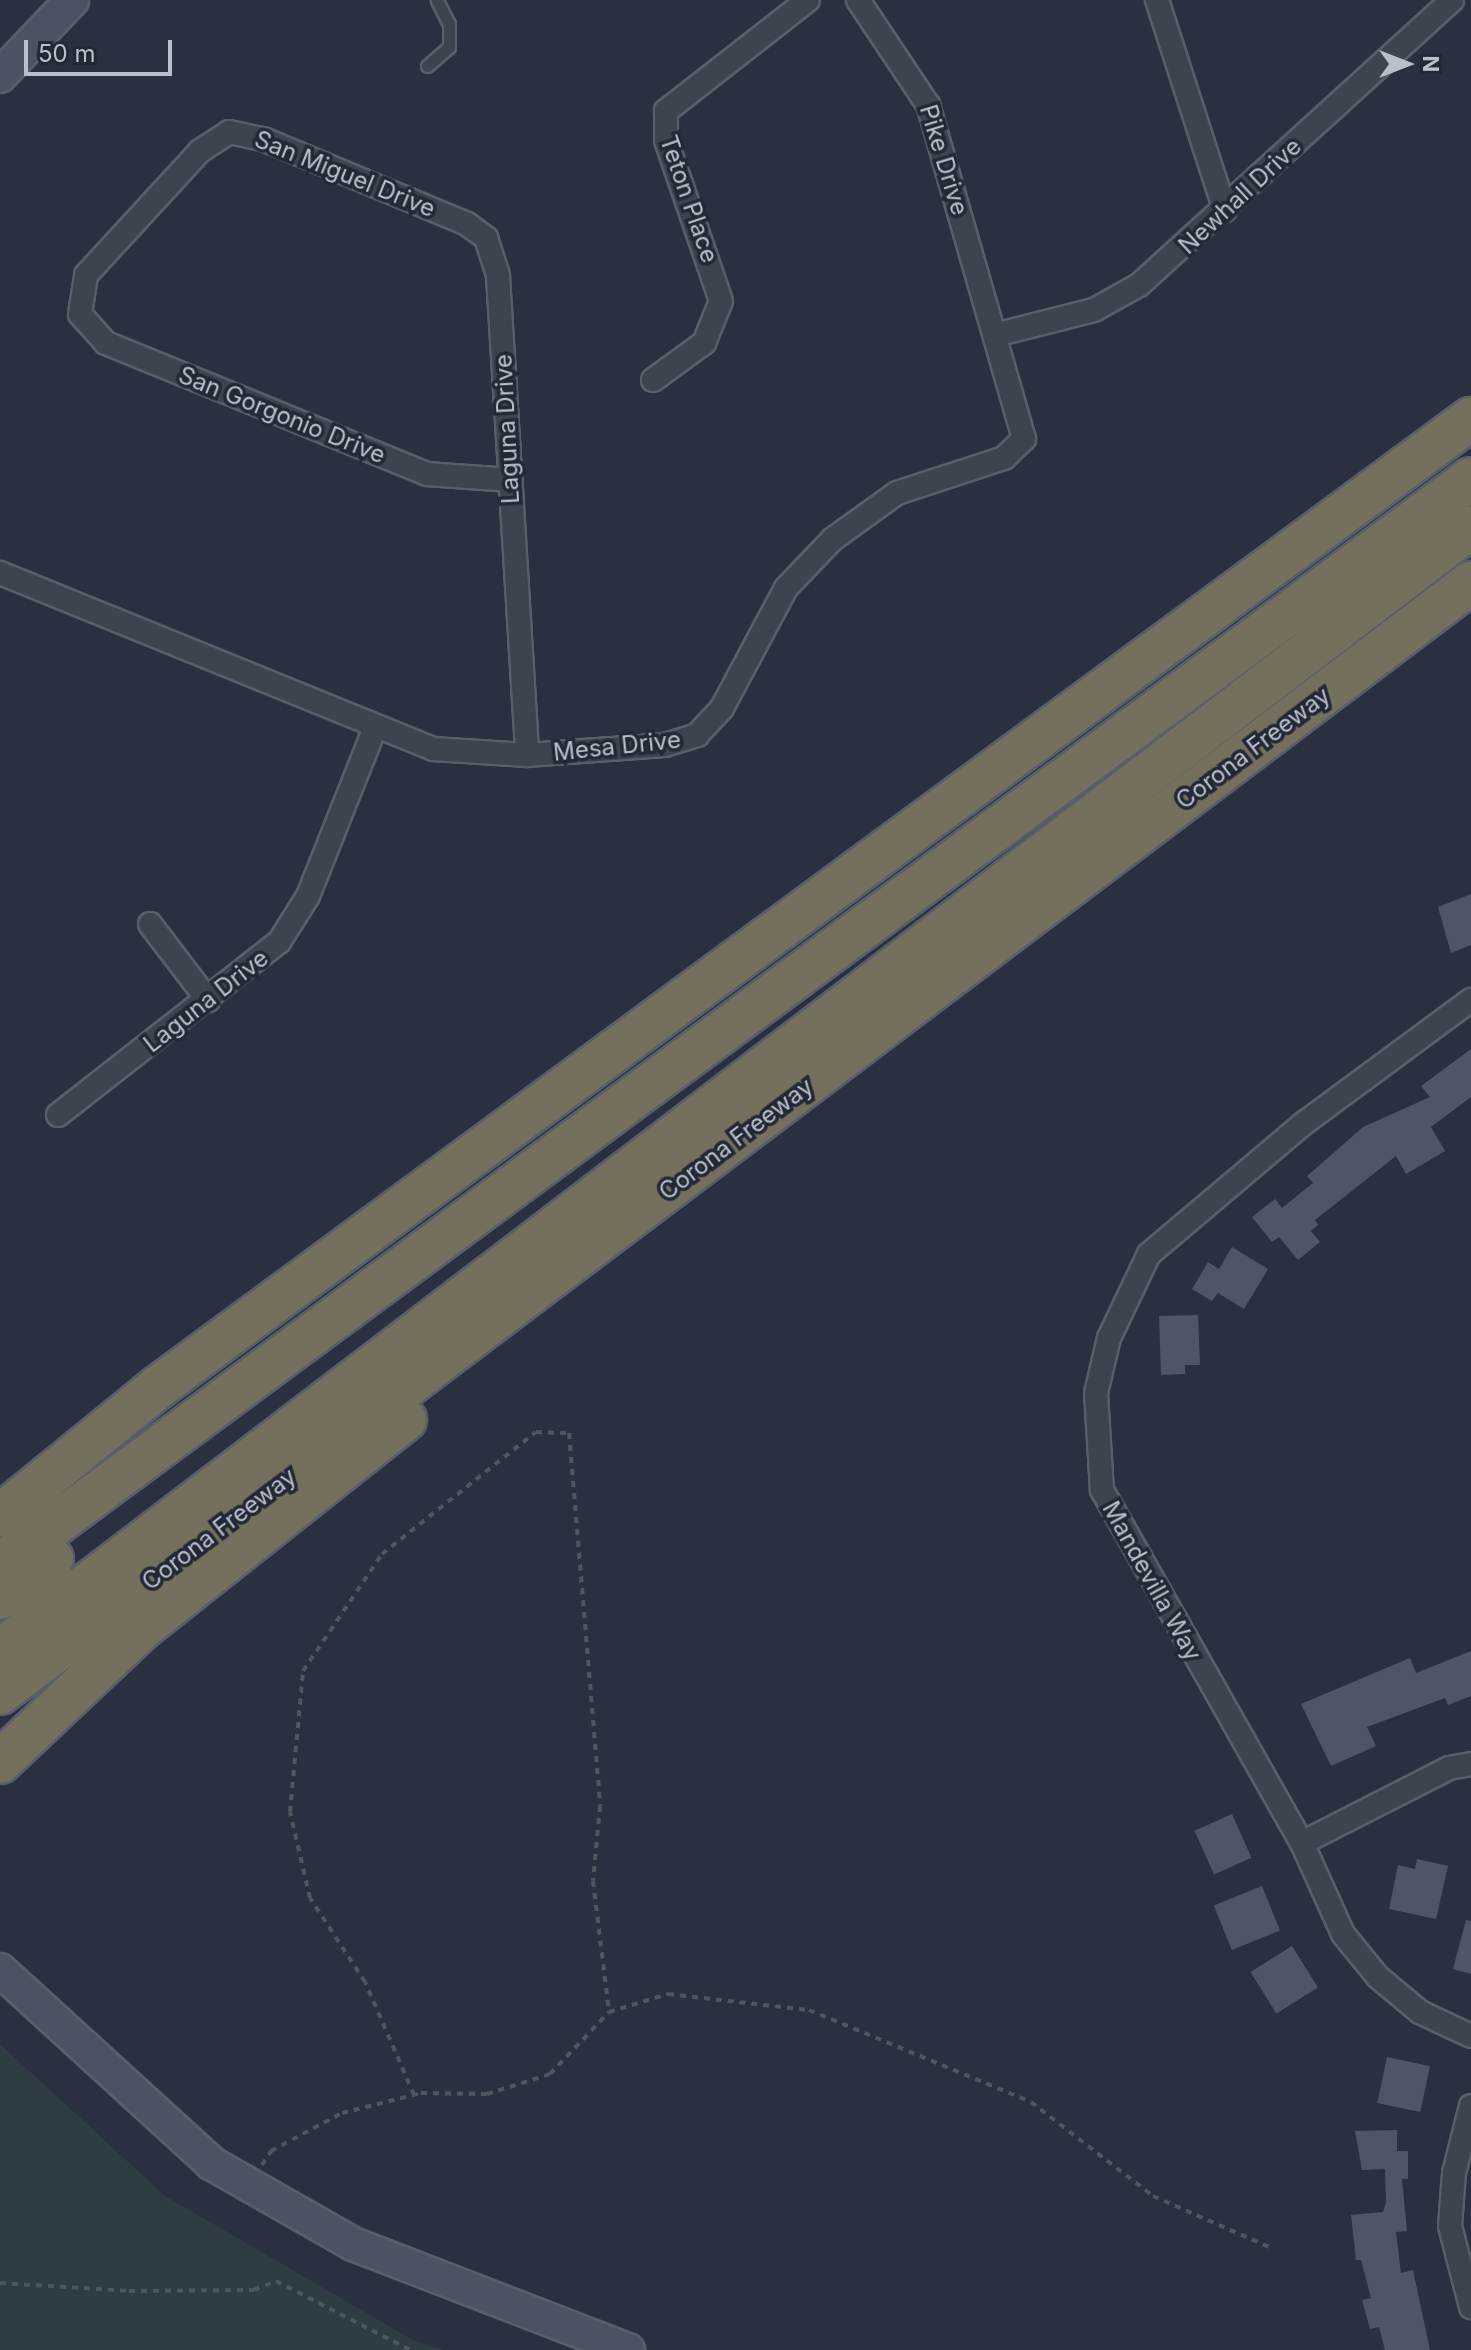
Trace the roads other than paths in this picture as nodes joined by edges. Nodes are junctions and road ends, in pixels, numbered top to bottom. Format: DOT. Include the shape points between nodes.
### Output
graph roads {
  1 [pos="72,0"];
  2 [pos="437,0"];
  3 [pos="808,0"];
  4 [pos="858,0"];
  5 [pos="1157,0"];
  6 [pos="1451,1"];
  7 [pos="427,66"];
  8 [pos="0,76"];
  9 [pos="1225,210"];
  10 [pos="492,248"];
  11 [pos="79,305"];
  12 [pos="995,335"];
  13 [pos="653,380"];
  14 [pos="1471,419"];
  15 [pos="1471,479"];
  16 [pos="510,480"];
  17 [pos="1471,527"];
  18 [pos="0,573"];
  19 [pos="1471,583"];
  20 [pos="375,728"];
  21 [pos="527,755"];
  22 [pos="150,924"];
  23 [pos="208,1000"];
  24 [pos="1471,1000"];
  25 [pos="620,1102"];
  26 [pos="58,1115"];
  27 [pos="644,1154"];
  28 [pos="621,1226"];
  29 [pos="157,1388"];
  30 [pos="0,1499"];
  31 [pos="0,1516"];
  32 [pos="0,1565"];
  33 [pos="0,1598"];
  34 [pos="0,1622"];
  35 [pos="0,1651"];
  36 [pos="0,1693"];
  37 [pos="0,1762"];
  38 [pos="1471,1764"];
  39 [pos="1302,1843"];
  40 [pos="0,1970"];
  41 [pos="1471,2036"];
  42 [pos="1471,2106"];
  43 [pos="1471,2307"];
  44 [pos="628,2350"];
  1 -- 8 [label="main road"];
  2 -- 7 [label="lane" via="449,24 449,47"];
  3 -- 13 [label="street, Teton Place" via="680,94 664,119 716,278 720,312 696,353"];
  4 -- 12 [label="street, Pike Drive" via="928,105"];
  5 -- 9 [label="street"];
  6 -- 9 [label="street, Newhall Drive"];
  9 -- 12 [label="street, Newhall Drive" via="1111,303"];
  10 -- 11 [label="street, San Miguel Drive" via="467,224 263,139 229,132 200,151 98,256"];
  10 -- 16 [label="street, Laguna Drive"];
  11 -- 16 [label="street, San Gorgonio Drive" via="89,331 106,343 383,457 442,478"];
  12 -- 21 [label="street, Mesa Drive" via="1024,435 1017,451 897,493 833,539 779,598 722,708 697,735 665,745"];
  14 -- 29 [label="highway"];
  15 -- 25 [label="highway"];
  16 -- 21 [label="street, Laguna Drive"];
  17 -- 27 [label="highway"];
  18 -- 20 [label="street, Mesa Drive"];
  19 -- 28 [label="highway, Corona Freeway"];
  20 -- 21 [label="street, Mesa Drive" via="445,751"];
  20 -- 23 [label="street, Laguna Drive" via="293,922 263,959"];
  22 -- 23 [label="street"];
  23 -- 26 [label="street, Laguna Drive"];
  24 -- 39 [label="street, Mandevilla Way" via="1303,1124 1149,1254 1109,1338 1096,1393 1102,1490"];
  25 -- 32 [label="highway"];
  25 -- 33 [label="highway" via="374,1315"];
  27 -- 34 [label="highway" via="387,1333"];
  27 -- 35 [label="highway"];
  28 -- 36 [label="highway, Corona Freeway"];
  28 -- 37 [label="highway" via="360,1460 141,1629"];
  29 -- 30 [label="highway"];
  29 -- 31 [label="highway"];
  38 -- 39 [label="street" via="1449,1768"];
  39 -- 41 [label="street, Mandevilla Way" via="1343,1934 1378,1977 1420,2012"];
  40 -- 44 [label="main road" via="211,2163 353,2244"];
  42 -- 43 [label="street" via="1454,2173 1450,2226"];
}
